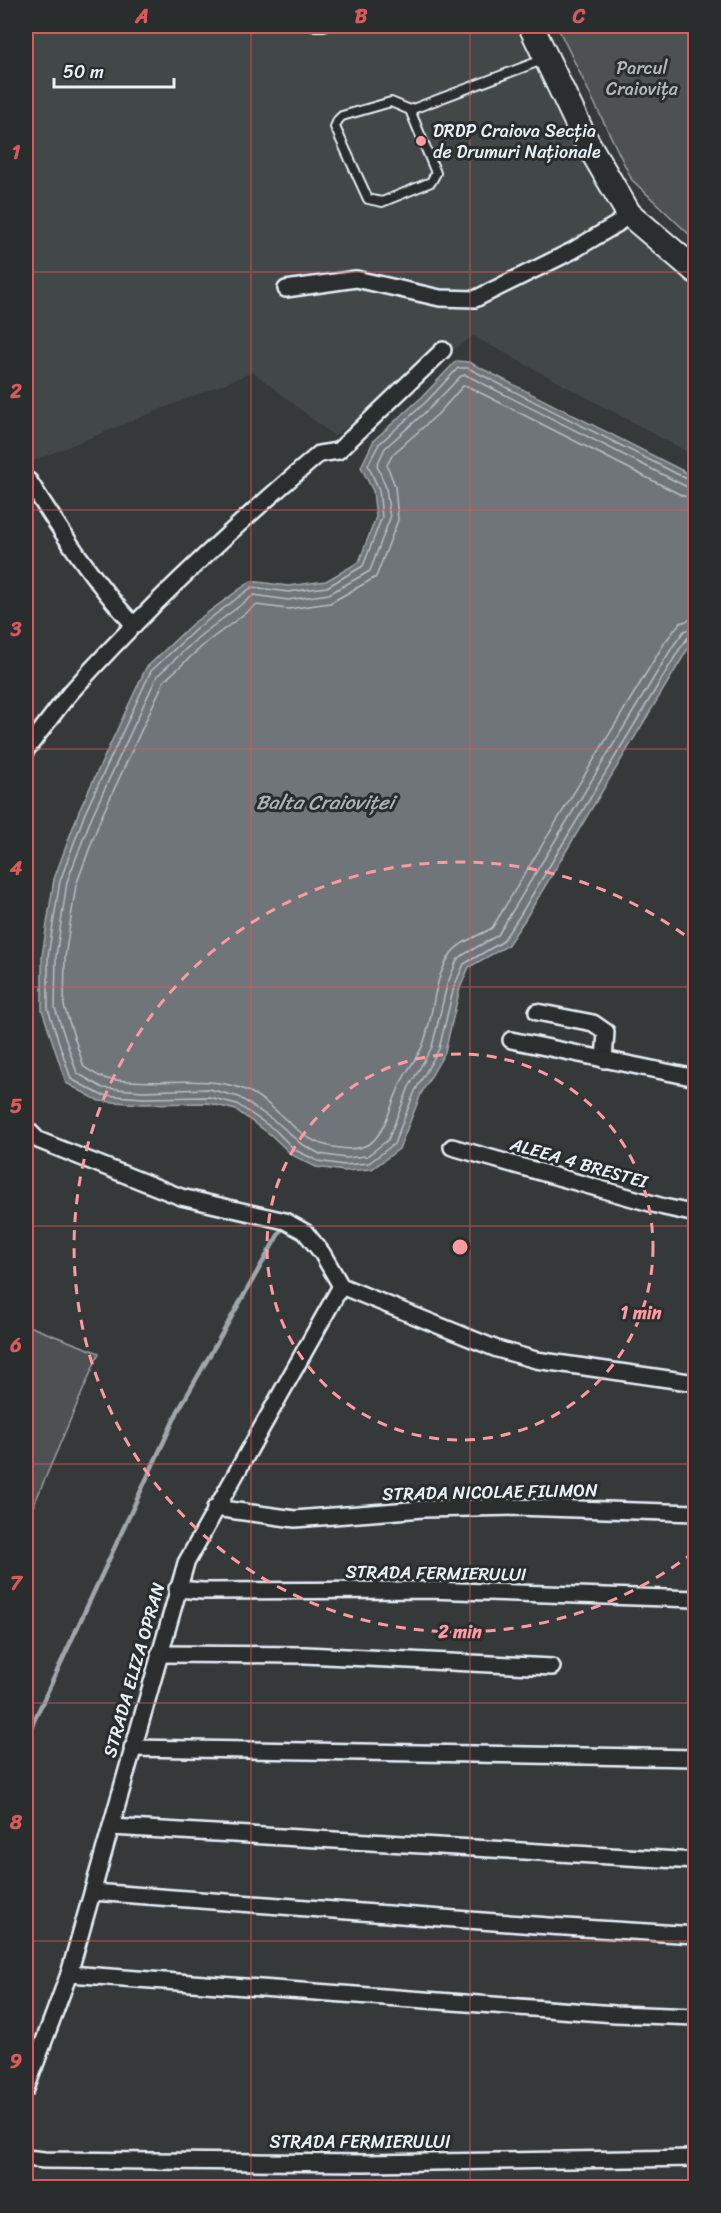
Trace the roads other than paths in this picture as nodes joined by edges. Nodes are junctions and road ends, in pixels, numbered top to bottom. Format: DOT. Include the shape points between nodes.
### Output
graph roads {
  1 [pos="312,26"];
  2 [pos="324,26"];
  3 [pos="531,26"];
  4 [pos="546,58"];
  5 [pos="410,110"];
  6 [pos="629,214"];
  7 [pos="696,272"];
  8 [pos="286,289"];
  9 [pos="443,350"];
  10 [pos="28,482"];
  11 [pos="134,625"];
  12 [pos="26,750"];
  13 [pos="537,1012"];
  14 [pos="512,1041"];
  15 [pos="604,1060"];
  16 [pos="696,1078"];
  17 [pos="26,1128"];
  18 [pos="452,1147"];
  19 [pos="696,1214"];
  20 [pos="340,1287"];
  21 [pos="696,1383"];
  22 [pos="215,1508"];
  23 [pos="696,1513"];
  24 [pos="177,1589"];
  25 [pos="696,1599"];
  26 [pos="159,1653"];
  27 [pos="552,1667"];
  28 [pos="132,1748"];
  29 [pos="696,1758"];
  30 [pos="111,1827"];
  31 [pos="696,1861"];
  32 [pos="93,1892"];
  33 [pos="696,1935"];
  34 [pos="69,1974"];
  35 [pos="696,2017"];
  36 [pos="26,2090"];
  37 [pos="26,2158"];
  38 [pos="696,2158"];
  1 -- 2 [label="lane"];
  3 -- 4 [label="main road"];
  4 -- 5 [label="lane"];
  4 -- 6 [label="main road" via="584,137"];
  5 -- 5 [label="lane" via="391,102 338,120 335,127 368,199 382,202 431,182 434,177 436,172"];
  6 -- 7 [label="main road"];
  6 -- 8 [label="street" via="572,251 475,299 440,298 356,279"];
  9 -- 11 [label="street" via="338,451 319,454"];
  10 -- 11 [label="street" via="76,555"];
  11 -- 12 [label="street" via="70,694"];
  13 -- 15 [label="street" via="593,1023 606,1032"];
  14 -- 15 [label="street"];
  15 -- 16 [label="street"];
  17 -- 20 [label="street" via="38,1140 181,1197 285,1221 305,1232 322,1253"];
  18 -- 19 [label="street, ALEEA 4 BRESTEI"];
  20 -- 21 [label="street" via="497,1349 536,1360"];
  20 -- 22 [label="street, STRADA ELIZA OPRAN"];
  22 -- 23 [label="street, STRADA NICOLAE FILIMON" via="295,1519 504,1507"];
  22 -- 24 [label="street, STRADA ELIZA OPRAN"];
  24 -- 25 [label="street, STRADA FERMIERULUI" via="428,1590"];
  24 -- 26 [label="street, STRADA ELIZA OPRAN"];
  26 -- 27 [label="street" via="305,1655"];
  26 -- 28 [label="street, STRADA ELIZA OPRAN"];
  28 -- 29 [label="street"];
  28 -- 30 [label="street, STRADA ELIZA OPRAN"];
  30 -- 31 [label="street"];
  30 -- 32 [label="street, STRADA ELIZA OPRAN"];
  32 -- 33 [label="street"];
  32 -- 34 [label="street, STRADA ELIZA OPRAN"];
  34 -- 35 [label="street"];
  34 -- 36 [label="street, STRADA ELIZA OPRAN"];
  37 -- 38 [label="street, STRADA FERMIERULUI" via="364,2163"];
}
